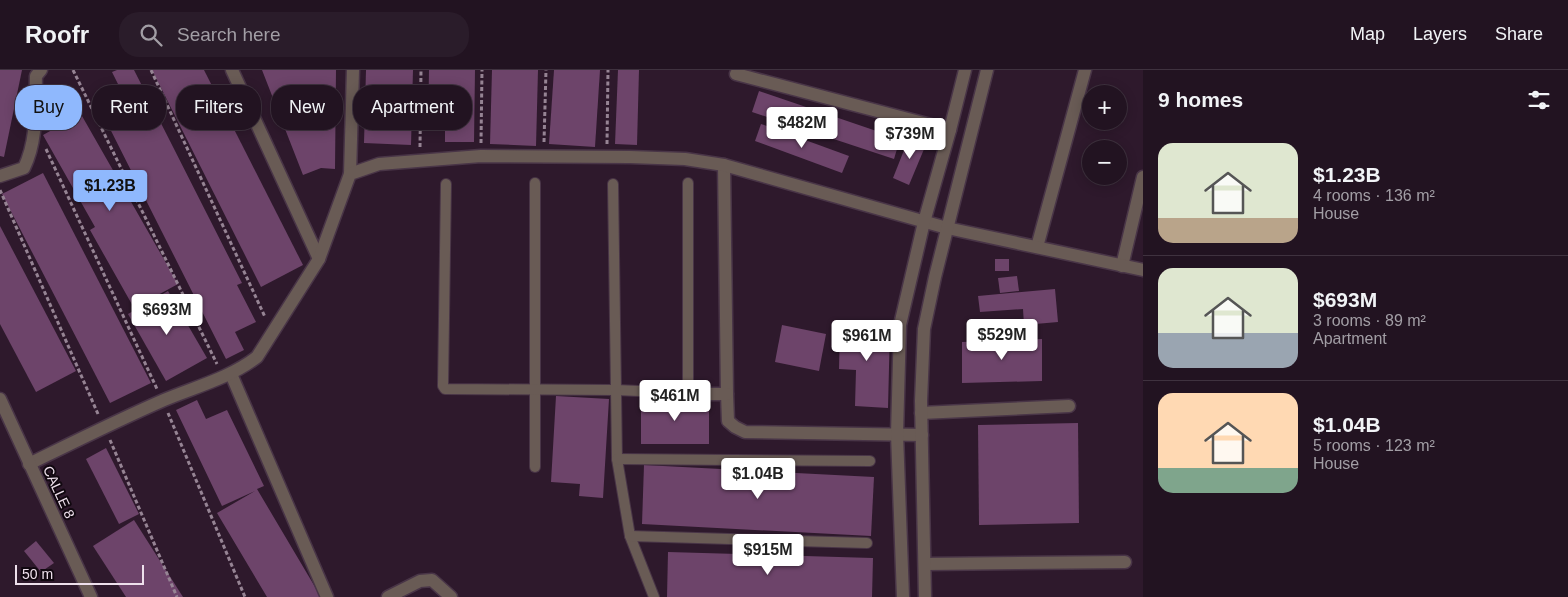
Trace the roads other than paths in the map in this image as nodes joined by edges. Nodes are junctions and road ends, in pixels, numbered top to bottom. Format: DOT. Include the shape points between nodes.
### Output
graph roads {
  1 [pos="41,70"];
  2 [pos="232,70"];
  3 [pos="353,70"];
  4 [pos="964,70"];
  5 [pos="987,70"];
  6 [pos="1085,70"];
  7 [pos="736,74"];
  8 [pos="950,130"];
  9 [pos="724,166"];
  10 [pos="350,174"];
  11 [pos="0,176"];
  12 [pos="1143,177"];
  13 [pos="535,183"];
  14 [pos="688,183"];
  15 [pos="446,184"];
  16 [pos="613,184"];
  17 [pos="924,222"];
  18 [pos="948,228"];
  19 [pos="1037,247"];
  20 [pos="319,260"];
  21 [pos="1122,266"];
  22 [pos="1143,270"];
  23 [pos="227,375"];
  24 [pos="536,390"];
  25 [pos="616,390"];
  26 [pos="688,393"];
  27 [pos="709,394"];
  28 [pos="726,394"];
  29 [pos="0,399"];
  30 [pos="1069,406"];
  31 [pos="922,413"];
  32 [pos="897,434"];
  33 [pos="922,435"];
  34 [pos="617,460"];
  35 [pos="870,461"];
  36 [pos="29,464"];
  37 [pos="535,467"];
  38 [pos="630,536"];
  39 [pos="867,543"];
  40 [pos="1125,562"];
  41 [pos="925,564"];
  42 [pos="91,597"];
  43 [pos="327,597"];
  44 [pos="388,597"];
  45 [pos="451,597"];
  46 [pos="654,597"];
  47 [pos="903,597"];
  48 [pos="925,597"];
  1 -- 11 [label="street" via="36,76 31,153 24,168"];
  2 -- 20 [label="street"];
  3 -- 10 [label="street"];
  4 -- 8 [label="street"];
  5 -- 18 [label="street"];
  6 -- 19 [label="street"];
  7 -- 8 [label="street"];
  8 -- 17 [label="street"];
  9 -- 10 [label="street" via="685,159 481,156 379,164"];
  9 -- 17 [label="street"];
  9 -- 28 [label="street"];
  10 -- 20 [label="street"];
  12 -- 21 [label="street"];
  13 -- 24 [label="lane"];
  14 -- 26 [label="lane"];
  15 -- 24 [label="lane" via="443,386 449,390"];
  16 -- 25 [label="lane"];
  17 -- 18 [label="street"];
  17 -- 32 [label="street" via="900,325"];
  18 -- 19 [label="street"];
  18 -- 31 [label="street" via="924,329"];
  19 -- 21 [label="street"];
  20 -- 23 [label="street" via="257,357"];
  21 -- 22 [label="street"];
  23 -- 36 [label="street" via="104,427"];
  23 -- 43 [label="street"];
  24 -- 25 [label="lane"];
  24 -- 37 [label="lane"];
  25 -- 26 [label="lane"];
  25 -- 34 [label="lane"];
  26 -- 27 [label="lane"];
  27 -- 28 [label="street"];
  28 -- 32 [label="street" via="728,421 745,432"];
  29 -- 36 [label="street, CALLE 8"];
  30 -- 31 [label="street"];
  31 -- 33 [label="street"];
  32 -- 33 [label="street"];
  32 -- 47 [label="street"];
  33 -- 41 [label="street"];
  34 -- 35 [label="lane"];
  34 -- 38 [label="lane"];
  36 -- 42 [label="street, CALLE 8"];
  38 -- 39 [label="lane"];
  38 -- 46 [label="lane"];
  40 -- 41 [label="street"];
  41 -- 48 [label="street"];
  44 -- 45 [label="street" via="420,581 432,580"];
}
